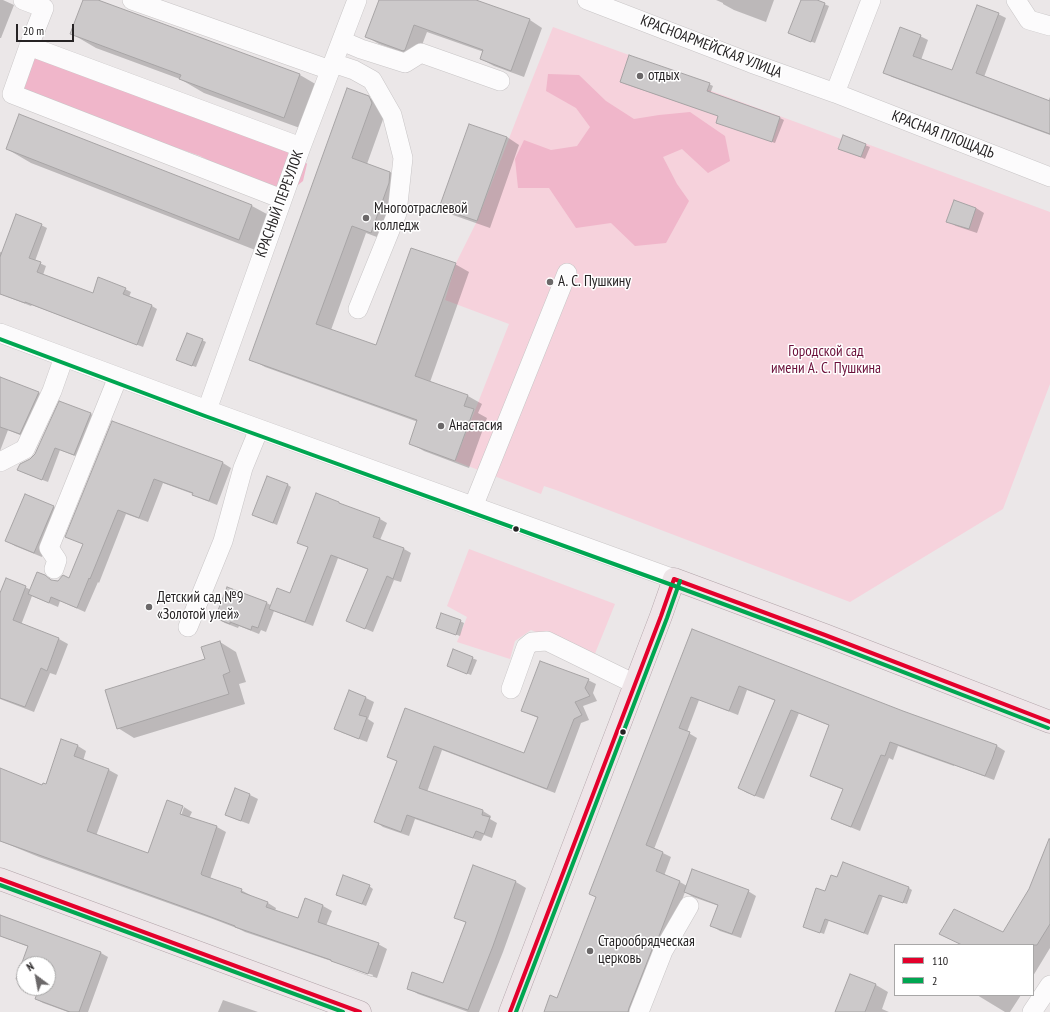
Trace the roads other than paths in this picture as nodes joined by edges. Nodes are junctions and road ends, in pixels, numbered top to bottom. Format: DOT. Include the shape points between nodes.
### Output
graph roads {
  1 [pos="23,0"];
  2 [pos="132,0"];
  3 [pos="357,0"];
  4 [pos="586,0"];
  5 [pos="870,0"];
  6 [pos="1016,0"];
  7 [pos="1050,26"];
  8 [pos="342,41"];
  9 [pos="29,46"];
  10 [pos="332,67"];
  11 [pos="500,81"];
  12 [pos="835,93"];
  13 [pos="301,147"];
  14 [pos="1050,177"];
  15 [pos="282,199"];
  16 [pos="567,273"];
  17 [pos="358,309"];
  18 [pos="0,333"];
  19 [pos="64,357"];
  20 [pos="118,377"];
  21 [pos="207,410"];
  22 [pos="259,429"];
  23 [pos="0,462"];
  24 [pos="473,507"];
  25 [pos="54,569"];
  26 [pos="674,580"];
  27 [pos="188,627"];
  28 [pos="635,684"];
  29 [pos="511,689"];
  30 [pos="1050,722"];
  31 [pos="0,879"];
  32 [pos="689,906"];
  33 [pos="1050,985"];
  34 [pos="360,1012"];
  35 [pos="510,1012"];
  36 [pos="639,1012"];
  37 [pos="1032,1012"];
  1 -- 9 [label="street" via="44,8"];
  2 -- 10 [label="street"];
  3 -- 8 [label="street, КРАСНЫЙ ПЕРЕУЛОК"];
  4 -- 12 [label="street, КРАСНОАРМЕЙСКАЯ УЛИЦА"];
  5 -- 12 [label="street"];
  6 -- 7 [label="street" via="1029,20"];
  8 -- 10 [label="street, КРАСНЫЙ ПЕРЕУЛОК"];
  8 -- 11 [label="street" via="405,63 421,53"];
  9 -- 13 [label="street"];
  9 -- 15 [label="street" via="12,94"];
  10 -- 13 [label="street, КРАСНЫЙ ПЕРЕУЛОК"];
  10 -- 17 [label="street" via="354,70 372,80 392,115 403,158 397,213"];
  12 -- 14 [label="street, КРАСНАЯ ПЛОЩАДЬ"];
  13 -- 15 [label="street, КРАСНЫЙ ПЕРЕУЛОК"];
  15 -- 21 [label="street, КРАСНЫЙ ПЕРЕУЛОК"];
  16 -- 24 [label="street"];
  18 -- 19 [label="street"];
  19 -- 20 [label="street"];
  19 -- 23 [label="street" via="52,391 25,449"];
  20 -- 21 [label="street"];
  20 -- 25 [label="street" via="49,548 57,560"];
  21 -- 22 [label="street"];
  22 -- 24 [label="street"];
  22 -- 27 [label="street" via="243,468 223,541"];
  24 -- 26 [label="street"];
  26 -- 28 [label="main road"];
  26 -- 30 [label="main road"];
  28 -- 29 [label="street" via="546,641 532,642 526,647"];
  28 -- 35 [label="main road"];
  31 -- 34 [label="main road"];
  32 -- 36 [label="street" via="663,951"];
  33 -- 37 [label="street"];
}
